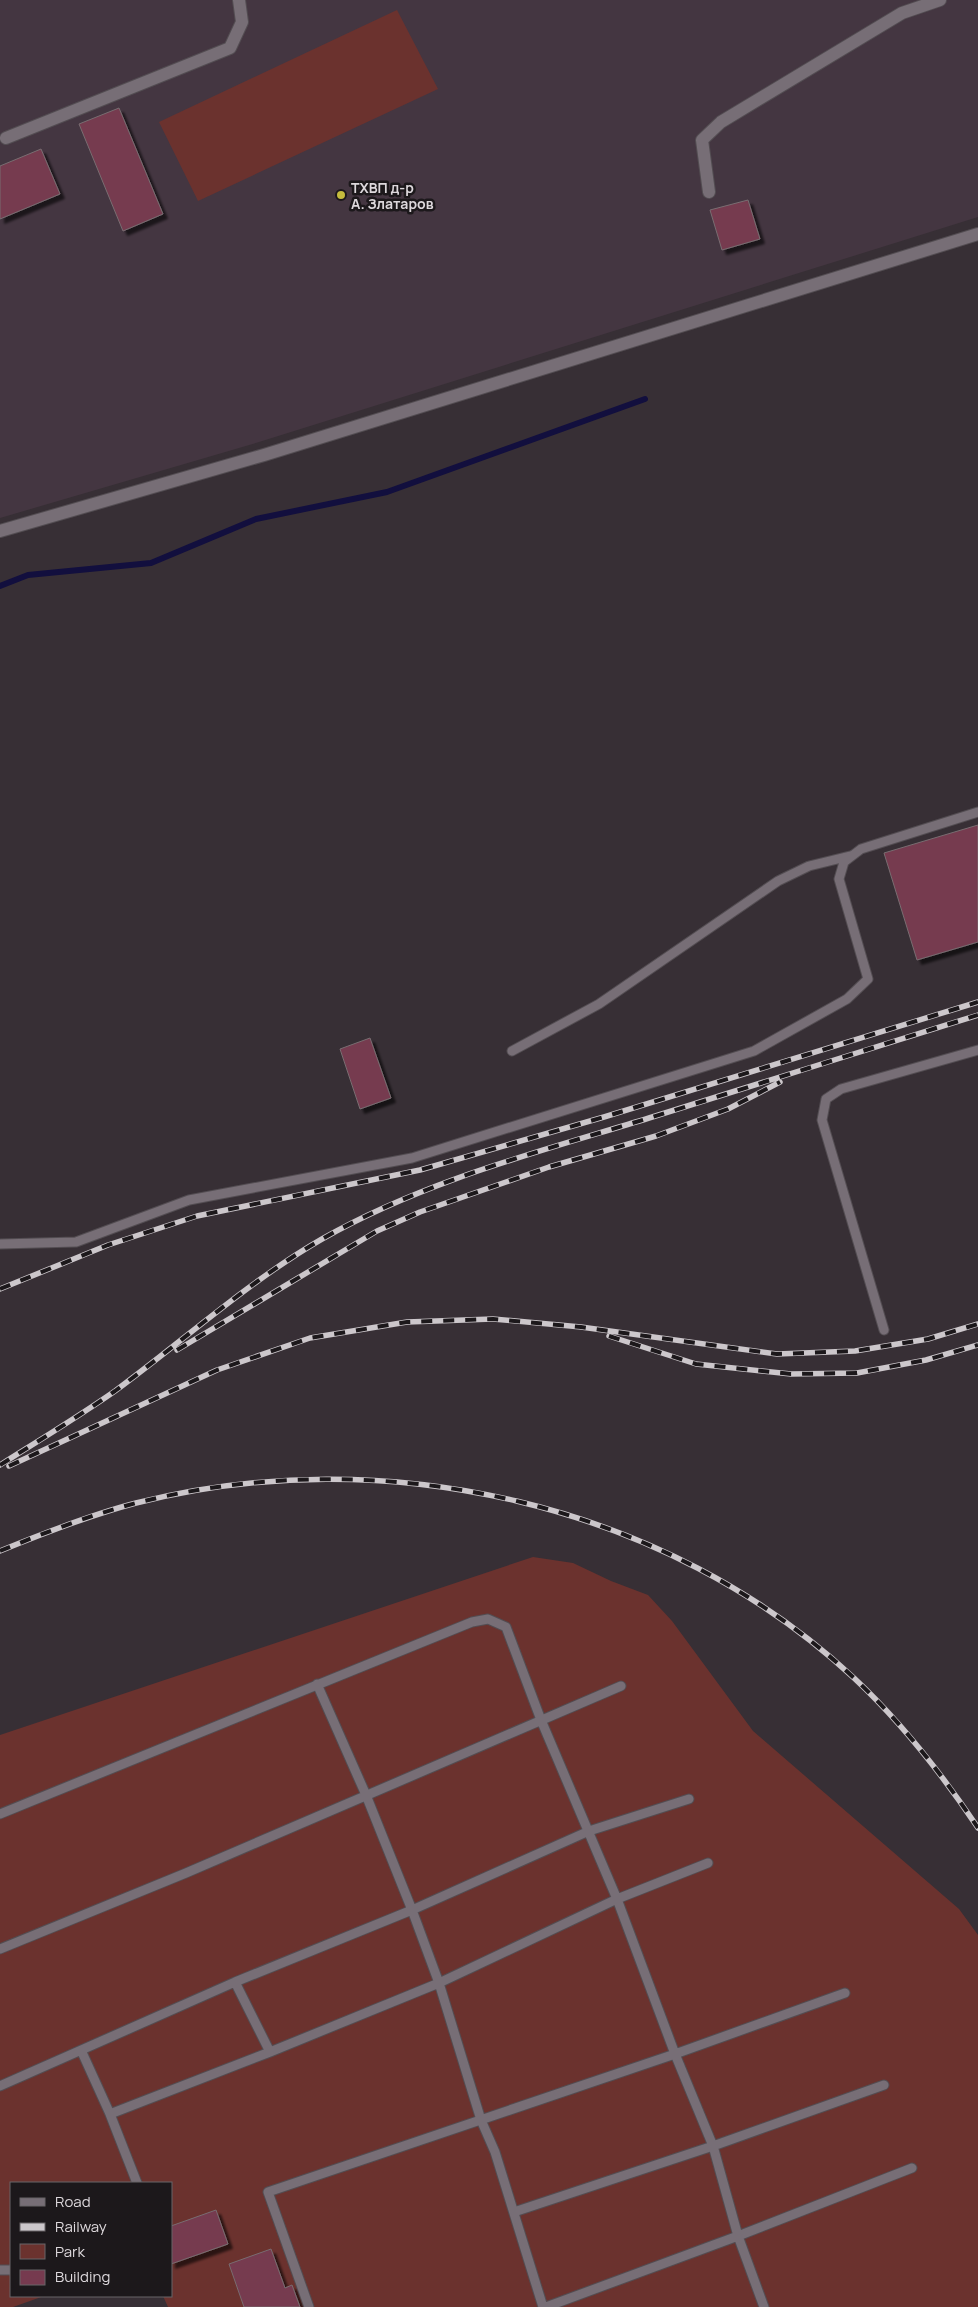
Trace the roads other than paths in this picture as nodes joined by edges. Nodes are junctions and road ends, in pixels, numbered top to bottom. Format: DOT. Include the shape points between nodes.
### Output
graph roads {
  1 [pos="239,0"];
  2 [pos="940,0"];
  3 [pos="6,138"];
  4 [pos="709,192"];
  5 [pos="978,234"];
  6 [pos="0,531"];
  7 [pos="978,812"];
  8 [pos="852,856"];
  9 [pos="512,1050"];
  10 [pos="978,1050"];
  11 [pos="0,1244"];
  12 [pos="884,1330"];
  13 [pos="317,1684"];
  14 [pos="621,1686"];
  15 [pos="541,1720"];
  16 [pos="366,1795"];
  17 [pos="689,1798"];
  18 [pos="0,1814"];
  19 [pos="589,1831"];
  20 [pos="708,1863"];
  21 [pos="617,1899"];
  22 [pos="412,1910"];
  23 [pos="0,1948"];
  24 [pos="235,1982"];
  25 [pos="439,1983"];
  26 [pos="845,1993"];
  27 [pos="81,2050"];
  28 [pos="270,2052"];
  29 [pos="675,2054"];
  30 [pos="884,2085"];
  31 [pos="0,2086"];
  32 [pos="110,2114"];
  33 [pos="481,2120"];
  34 [pos="713,2146"];
  35 [pos="912,2168"];
  36 [pos="137,2182"];
  37 [pos="514,2212"];
  38 [pos="738,2236"];
  39 [pos="309,2307"];
  40 [pos="545,2307"];
  41 [pos="764,2307"];
  1 -- 3 [label="street" via="242,22 230,48"];
  2 -- 4 [label="street" via="902,13 722,122 702,140"];
  5 -- 6 [label="street" via="264,455"];
  7 -- 8 [label="lane" via="861,849"];
  8 -- 9 [label="lane" via="809,866 778,882 599,1004"];
  8 -- 11 [label="lane" via="844,862 839,879 868,979 847,999 754,1051 412,1158 189,1200 76,1242"];
  10 -- 12 [label="lane" via="841,1089 826,1099 822,1120"];
  13 -- 15 [label="lane" via="472,1622 488,1620 506,1627"];
  13 -- 16 [label="lane"];
  13 -- 18 [label="lane"];
  14 -- 15 [label="lane"];
  15 -- 16 [label="lane"];
  15 -- 19 [label="lane"];
  16 -- 22 [label="lane"];
  16 -- 23 [label="lane" via="186,1873"];
  17 -- 19 [label="lane"];
  19 -- 21 [label="lane"];
  19 -- 22 [label="lane"];
  20 -- 21 [label="lane"];
  21 -- 25 [label="lane"];
  21 -- 29 [label="lane"];
  22 -- 24 [label="lane"];
  22 -- 25 [label="lane"];
  24 -- 27 [label="lane"];
  24 -- 28 [label="lane"];
  25 -- 28 [label="lane"];
  25 -- 33 [label="lane"];
  26 -- 29 [label="lane"];
  27 -- 31 [label="lane"];
  27 -- 32 [label="lane"];
  28 -- 32 [label="lane"];
  29 -- 33 [label="lane"];
  29 -- 34 [label="lane"];
  30 -- 34 [label="lane"];
  32 -- 36 [label="lane"];
  33 -- 37 [label="lane" via="496,2152"];
  33 -- 39 [label="lane" via="268,2192"];
  34 -- 37 [label="lane"];
  34 -- 38 [label="lane"];
  35 -- 38 [label="lane"];
  37 -- 40 [label="lane"];
  38 -- 40 [label="lane"];
  38 -- 41 [label="lane"];
}
